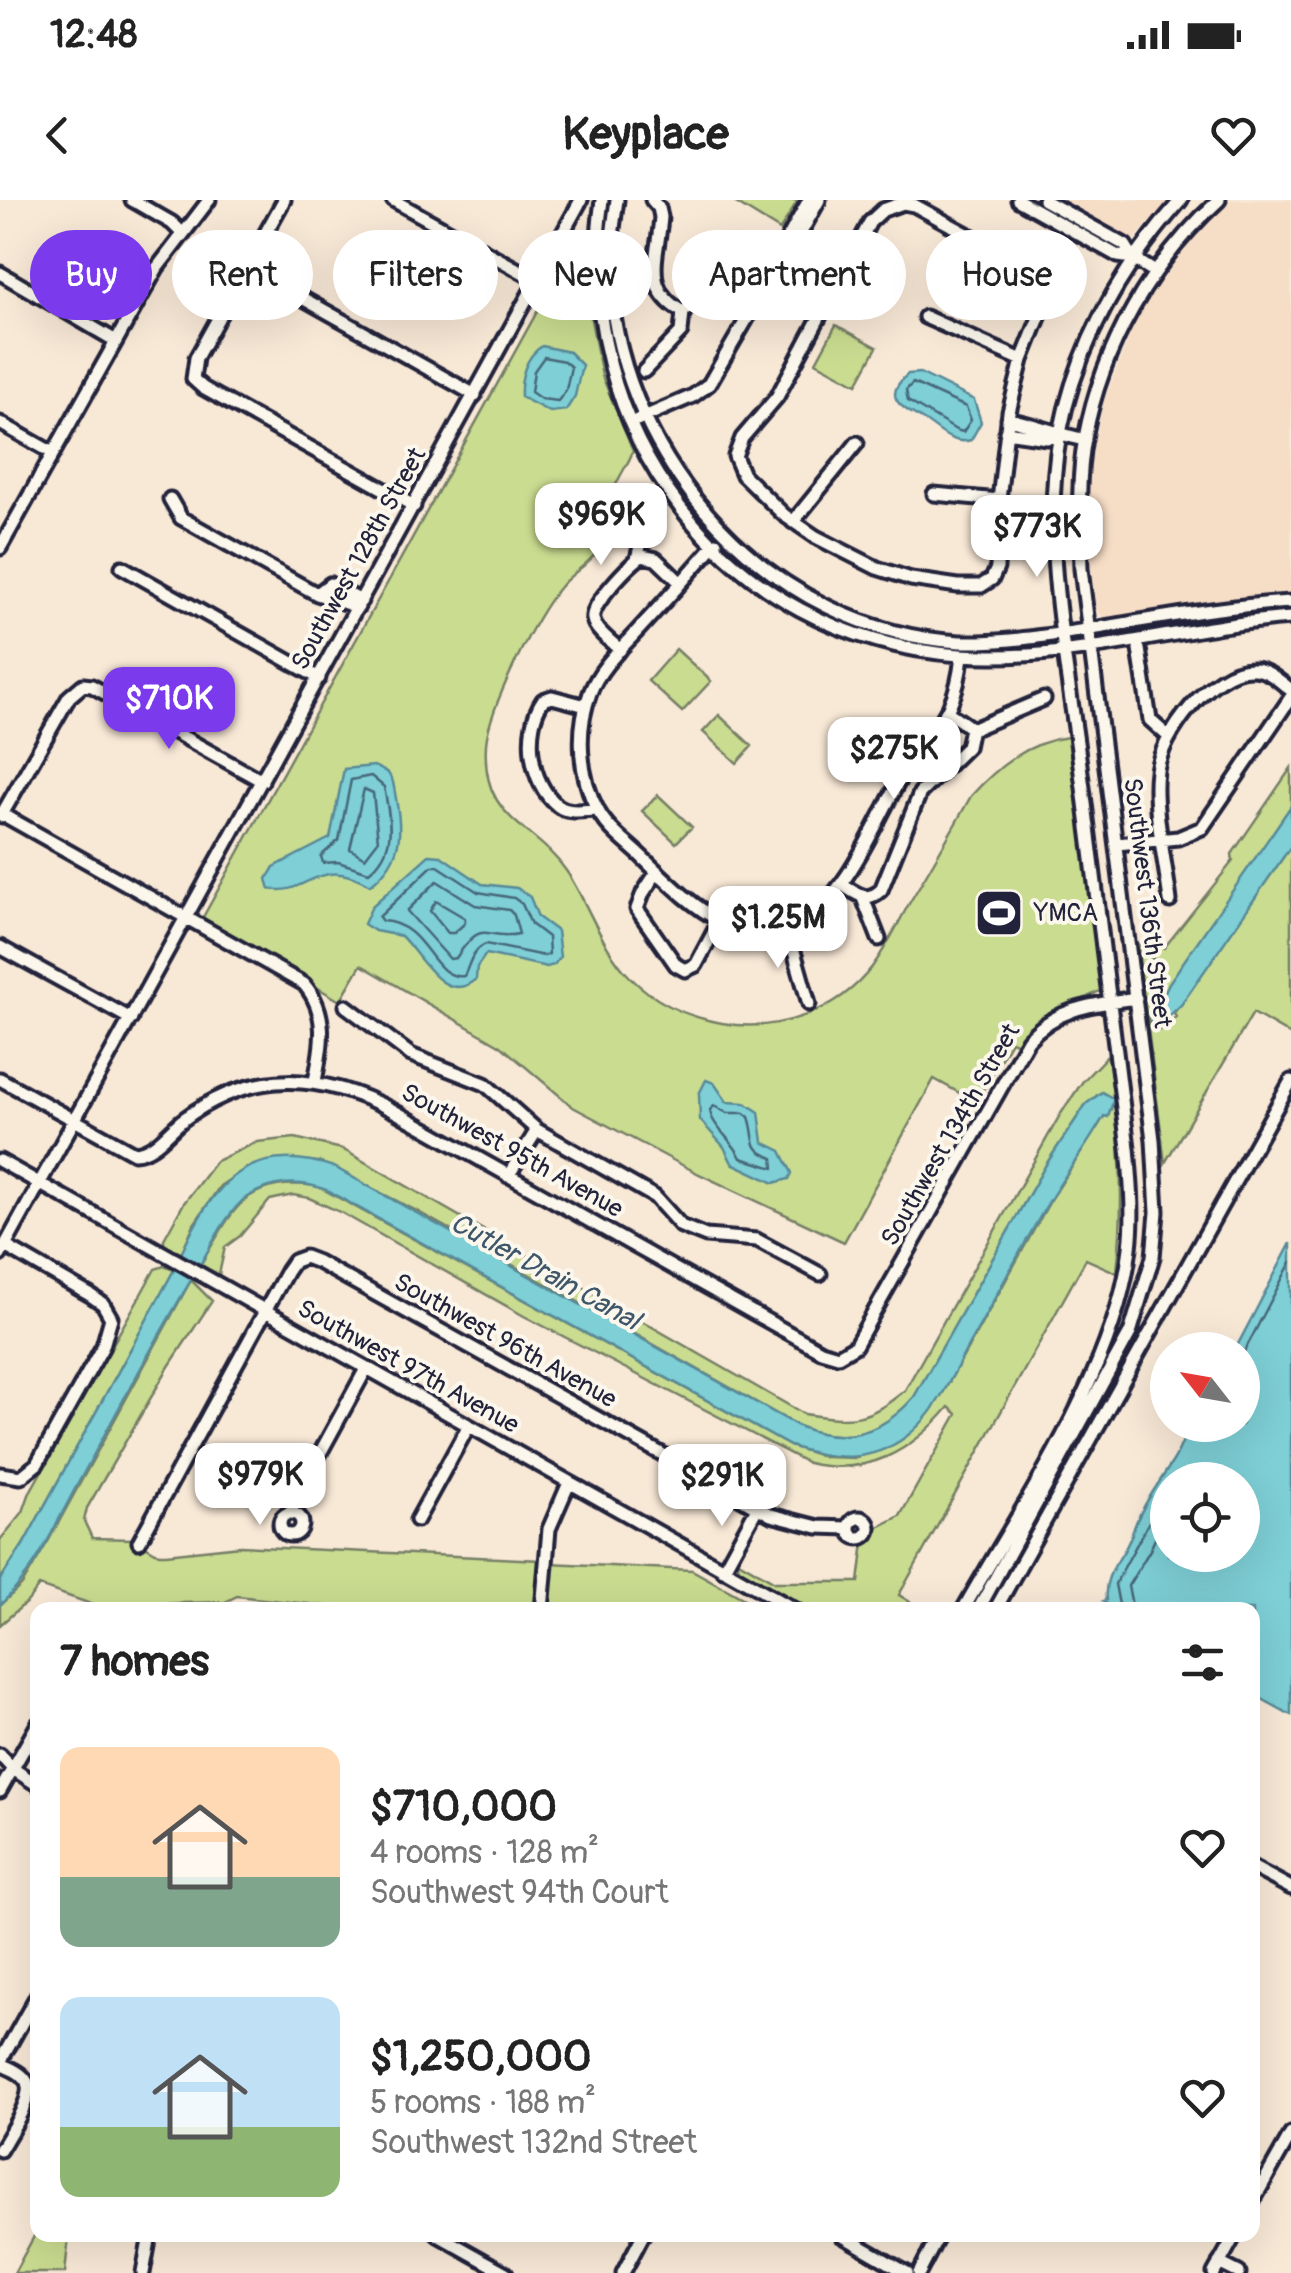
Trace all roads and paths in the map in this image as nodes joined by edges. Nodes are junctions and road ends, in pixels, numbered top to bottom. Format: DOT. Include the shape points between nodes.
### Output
graph roads {
  1 [pos="132,200"];
  2 [pos="208,200"];
  3 [pos="284,200"];
  4 [pos="394,200"];
  5 [pos="581,200"];
  6 [pos="602,200"];
  7 [pos="616,200"];
  8 [pos="652,200"];
  9 [pos="808,200"];
  10 [pos="819,200"];
  11 [pos="1018,200"];
  12 [pos="1044,200"];
  13 [pos="1181,200"];
  14 [pos="1220,200"];
  15 [pos="179,230"];
  16 [pos="186,230"];
  17 [pos="267,230"];
  18 [pos="565,230"];
  19 [pos="599,230"];
  20 [pos="614,230"];
  21 [pos="792,230"];
  22 [pos="802,230"];
  23 [pos="172,248"];
  24 [pos="1133,258"];
  25 [pos="518,270"];
  26 [pos="1155,272"];
  27 [pos="0,273"];
  28 [pos="313,304"];
  29 [pos="672,305"];
  30 [pos="518,317"];
  31 [pos="925,317"];
  32 [pos="217,320"];
  33 [pos="601,320"];
  34 [pos="617,320"];
  35 [pos="682,320"];
  36 [pos="746,320"];
  37 [pos="116,341"];
  38 [pos="1022,360"];
  39 [pos="644,371"];
  40 [pos="475,395"];
  41 [pos="644,418"];
  42 [pos="0,423"];
  43 [pos="629,423"];
  44 [pos="1007,425"];
  45 [pos="1060,435"];
  46 [pos="1085,440"];
  47 [pos="857,443"];
  48 [pos="53,453"];
  49 [pos="934,494"];
  50 [pos="170,498"];
  51 [pos="998,500"];
  52 [pos="651,501"];
  53 [pos="414,506"];
  54 [pos="793,522"];
  55 [pos="725,533"];
  56 [pos="714,546"];
  57 [pos="0,548"];
  58 [pos="637,559"];
  59 [pos="122,567"];
  60 [pos="681,583"];
  61 [pos="1291,602"];
  62 [pos="360,604"];
  63 [pos="833,608"];
  64 [pos="846,614"];
  65 [pos="1291,618"];
  66 [pos="826,622"];
  67 [pos="840,628"];
  68 [pos="1089,630"];
  69 [pos="1064,633"];
  70 [pos="1092,647"];
  71 [pos="1139,649"];
  72 [pos="620,650"];
  73 [pos="1066,650"];
  74 [pos="962,656"];
  75 [pos="319,678"];
  76 [pos="1291,694"];
  77 [pos="1044,699"];
  78 [pos="586,706"];
  79 [pos="949,712"];
  80 [pos="971,728"];
  81 [pos="1169,737"];
  82 [pos="262,781"];
  83 [pos="598,810"];
  84 [pos="1,816"];
  85 [pos="1163,841"];
  86 [pos="1117,844"];
  87 [pos="658,872"];
  88 [pos="841,884"];
  89 [pos="863,898"];
  90 [pos="1170,902"];
  91 [pos="187,917"];
  92 [pos="719,922"];
  93 [pos="787,927"];
  94 [pos="879,939"];
  95 [pos="0,947"];
  96 [pos="1136,998"];
  97 [pos="1110,1002"];
  98 [pos="810,1004"];
  99 [pos="346,1006"];
  100 [pos="131,1019"];
  101 [pos="0,1079"];
  102 [pos="315,1081"];
  103 [pos="1291,1081"];
  104 [pos="74,1121"];
  105 [pos="537,1130"];
  106 [pos="0,1161"];
  107 [pos="508,1176"];
  108 [pos="40,1184"];
  109 [pos="2,1251"];
  110 [pos="820,1274"];
  111 [pos="265,1312"];
  112 [pos="848,1353"];
  113 [pos="366,1368"];
  114 [pos="468,1427"];
  115 [pos="0,1474"];
  116 [pos="569,1482"];
  117 [pos="757,1508"];
  118 [pos="292,1513"];
  119 [pos="416,1520"];
  120 [pos="848,1528"];
  121 [pos="139,1542"];
  122 [pos="723,1570"];
  123 [pos="543,1602"];
  124 [pos="781,1602"];
  125 [pos="967,1602"];
  126 [pos="982,1602"];
  127 [pos="999,1602"];
  128 [pos="30,1738"];
  129 [pos="0,1755"];
  130 [pos="12,1768"];
  131 [pos="30,1780"];
  132 [pos="0,1791"];
  133 [pos="1260,1871"];
  134 [pos="1291,1888"];
  135 [pos="30,2009"];
  136 [pos="0,2063"];
  137 [pos="1291,2134"];
  138 [pos="0,2150"];
  139 [pos="1260,2190"];
  140 [pos="149,2242"];
  141 [pos="451,2242"];
  142 [pos="640,2242"];
  143 [pos="853,2242"];
  144 [pos="935,2242"];
  145 [pos="1231,2242"];
  146 [pos="1217,2268"];
  147 [pos="143,2273"];
  148 [pos="506,2273"];
  149 [pos="623,2273"];
  150 [pos="907,2273"];
  151 [pos="918,2273"];
  152 [pos="1239,2273"];
  1 -- 15 [label="street"];
  2 -- 16 [label="street"];
  3 -- 17 [label="street"];
  4 -- 25 [label="street"];
  5 -- 18 [label="street, Southwest 128th Street"];
  6 -- 19 [label="street"];
  7 -- 20 [label="street"];
  8 -- 29 [label="street" via="661,217 657,288"];
  9 -- 21 [label="street"];
  10 -- 22 [label="street"];
  11 -- 24 [label="street"];
  12 -- 24 [label="street" via="1125,245"];
  13 -- 24 [label="street, Southwest 136th Street"];
  14 -- 26 [label="street, Southwest 136th Street"];
  23 -- 37 [label="street"];
  24 -- 26 [label="street"];
  24 -- 45 [label="street, Southwest 136th Street" via="1095,326"];
  26 -- 46 [label="street, Southwest 136th Street" via="1111,354"];
  27 -- 37 [label="street"];
  28 -- 40 [label="street"];
  30 -- 40 [label="street, Southwest 128th Street"];
  31 -- 38 [label="street"];
  32 -- 53 [label="street" via="196,358 193,379"];
  33 -- 43 [label="street"];
  34 -- 41 [label="street"];
  35 -- 39 [label="street" via="681,332"];
  36 -- 41 [label="street" via="709,384"];
  37 -- 48 [label="street"];
  38 -- 44 [label="street"];
  38 -- 54 [label="street" via="1048,294 1044,280 914,205 892,204 870,222 777,396 736,448 742,475"];
  40 -- 53 [label="street, Southwest 128th Street"];
  41 -- 43 [label="street"];
  41 -- 55 [label="street" via="686,489"];
  42 -- 48 [label="street"];
  43 -- 56 [label="street" via="671,497"];
  44 -- 45 [label="street" via="1047,438"];
  44 -- 51 [label="street"];
  45 -- 46 [label="street"];
  45 -- 69 [label="street, Southwest 136th Street" via="1052,503"];
  46 -- 68 [label="street, Southwest 136th Street" via="1079,512"];
  47 -- 54 [label="street"];
  48 -- 57 [label="street"];
  49 -- 51 [label="street"];
  50 -- 62 [label="street" via="181,518 317,594 330,584"];
  51 -- 54 [label="street" via="997,569 986,584 968,586 894,575"];
  52 -- 58 [label="street"];
  53 -- 62 [label="street, Southwest 128th Street"];
  55 -- 56 [label="street"];
  55 -- 63 [label="street" via="762,566"];
  56 -- 60 [label="street"];
  56 -- 66 [label="street" via="743,572"];
  58 -- 60 [label="street" via="652,556"];
  58 -- 72 [label="street" via="592,616"];
  59 -- 75 [label="street"];
  60 -- 72 [label="street"];
  61 -- 68 [label="street"];
  62 -- 75 [label="street, Southwest 128th Street"];
  63 -- 64 [label="street"];
  63 -- 66 [label="street"];
  64 -- 67 [label="street"];
  64 -- 69 [label="street" via="962,642"];
  65 -- 70 [label="street"];
  66 -- 67 [label="street"];
  67 -- 74 [label="street" via="893,646"];
  68 -- 69 [label="street"];
  68 -- 70 [label="street, Southwest 136th Street"];
  69 -- 73 [label="street, Southwest 136th Street"];
  70 -- 73 [label="street"];
  70 -- 86 [label="street, Southwest 136th Street"];
  71 -- 81 [label="street" via="1150,720"];
  72 -- 78 [label="street"];
  73 -- 74 [label="street"];
  73 -- 97 [label="street, Southwest 136th Street"];
  74 -- 79 [label="street"];
  75 -- 82 [label="street, Southwest 128th Street"];
  76 -- 81 [label="street" via="1262,670 1238,671 1203,693"];
  76 -- 85 [label="street" via="1202,828"];
  77 -- 80 [label="street"];
  78 -- 83 [label="street" via="584,768"];
  78 -- 83 [label="street" via="544,700 532,734 534,766 558,806"];
  79 -- 80 [label="street"];
  79 -- 88 [label="street" via="910,762"];
  80 -- 89 [label="street" via="967,747 920,794 880,890"];
  81 -- 85 [label="street" via="1156,773"];
  82 -- 84 [label="street" via="92,686 81,686"];
  82 -- 91 [label="street, Southwest 128th Street"];
  83 -- 87 [label="street"];
  84 -- 91 [label="street"];
  85 -- 86 [label="street"];
  85 -- 90 [label="street"];
  86 -- 96 [label="street, Southwest 136th Street"];
  87 -- 92 [label="street"];
  87 -- 92 [label="street" via="637,910 676,965 696,965"];
  88 -- 89 [label="street"];
  88 -- 93 [label="street" via="817,911"];
  89 -- 94 [label="street"];
  91 -- 100 [label="street, Southwest 128th Street"];
  91 -- 102 [label="street" via="308,989 322,1022"];
  92 -- 93 [label="street" via="760,932"];
  93 -- 98 [label="street"];
  95 -- 100 [label="street"];
  96 -- 97 [label="street, Southwest 134th Street"];
  96 -- 126 [label="street, Southwest 136th Street" via="1157,1212 1142,1300 1116,1364"];
  97 -- 112 [label="street, Southwest 134th Street" via="1060,1014 1028,1040"];
  97 -- 125 [label="street, Southwest 136th Street" via="1132,1202 1122,1288 1086,1388"];
  99 -- 105 [label="street, Southwest 95th Avenue" via="413,1056 485,1084"];
  100 -- 104 [label="street, Southwest 128th Street"];
  101 -- 104 [label="street"];
  102 -- 104 [label="street, Southwest 95th Avenue" via="227,1094 147,1151 129,1152"];
  102 -- 107 [label="street, Southwest 95th Avenue" via="368,1097"];
  103 -- 127 [label="street"];
  104 -- 108 [label="street, Southwest 128th Street"];
  105 -- 107 [label="street"];
  105 -- 110 [label="street, Southwest 95th Avenue" via="656,1197 681,1226 706,1236 757,1240"];
  106 -- 108 [label="street, Southwest 97th Avenue"];
  107 -- 112 [label="street, Southwest 95th Avenue" via="821,1351"];
  108 -- 109 [label="street, Southwest 128th Street"];
  108 -- 111 [label="street, Southwest 97th Avenue"];
  109 -- 115 [label="street" via="100,1301 111,1318 103,1346 36,1464 18,1478"];
  111 -- 113 [label="street, Southwest 97th Avenue"];
  111 -- 117 [label="street, Southwest 96th Avenue" via="290,1266 305,1257 318,1262"];
  111 -- 121 [label="street"];
  113 -- 114 [label="street, Southwest 97th Avenue"];
  113 -- 118 [label="street"];
  114 -- 116 [label="street, Southwest 97th Avenue"];
  114 -- 119 [label="street"];
  116 -- 122 [label="street, Southwest 97th Avenue"];
  116 -- 123 [label="street" via="548,1529"];
  117 -- 120 [label="street, Southwest 96th Avenue" via="796,1523"];
  117 -- 122 [label="street"];
  122 -- 124 [label="street, Southwest 97th Avenue"];
  128 -- 130 [label="street"];
  129 -- 130 [label="street"];
  130 -- 131 [label="street"];
  130 -- 132 [label="street"];
  133 -- 134 [label="street"];
  135 -- 136 [label="street"];
  136 -- 138 [label="street" via="19,2074 28,2090"];
  137 -- 139 [label="street"];
  140 -- 147 [label="street"];
  141 -- 148 [label="street"];
  142 -- 149 [label="street"];
  143 -- 150 [label="street"];
  144 -- 151 [label="street"];
  145 -- 146 [label="street"];
  146 -- 152 [label="street"];
}
